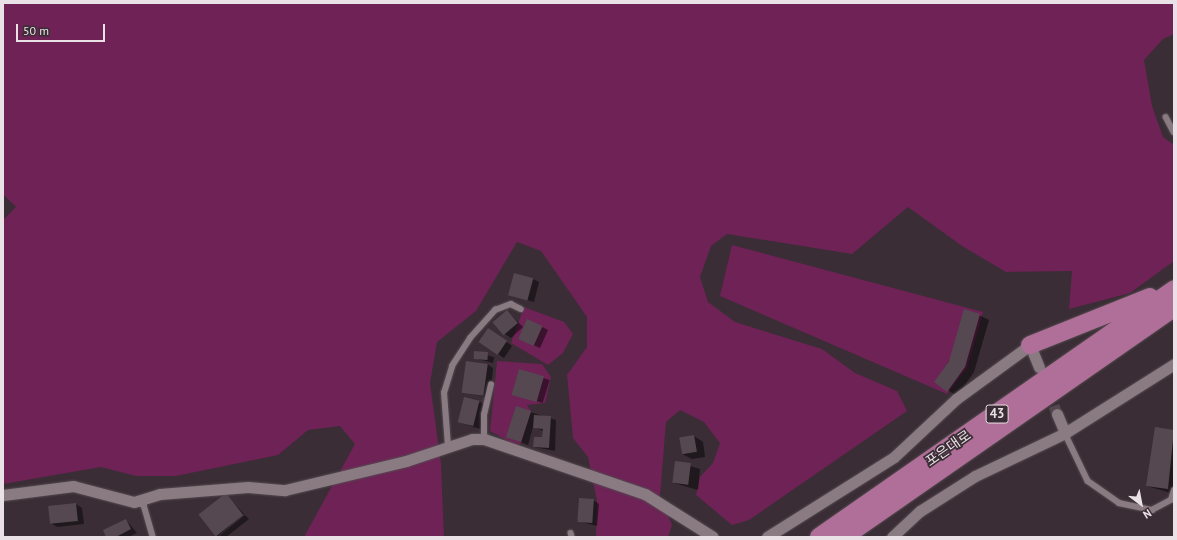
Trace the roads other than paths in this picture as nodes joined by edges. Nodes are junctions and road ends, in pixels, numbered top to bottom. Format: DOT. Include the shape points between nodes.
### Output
graph roads {
  1 [pos="1166,117"];
  2 [pos="1174,132"];
  3 [pos="1174,284"];
  4 [pos="1174,289"];
  5 [pos="1174,308"];
  6 [pos="521,309"];
  7 [pos="1030,345"];
  8 [pos="1174,364"];
  9 [pos="1039,367"];
  10 [pos="491,385"];
  11 [pos="1057,414"];
  12 [pos="1065,433"];
  13 [pos="484,439"];
  14 [pos="448,446"];
  15 [pos="1174,490"];
  16 [pos="3,495"];
  17 [pos="134,502"];
  18 [pos="153,537"];
  19 [pos="713,537"];
  20 [pos="767,537"];
  21 [pos="819,537"];
  22 [pos="844,537"];
  23 [pos="892,537"];
  1 -- 2 [label="lane"];
  3 -- 7 [label="highway" via="1105,317"];
  4 -- 21 [label="highway, 포은대로 / 43"];
  5 -- 22 [label="highway, 포은대로 / 43"];
  6 -- 14 [label="lane" via="511,304 495,310 470,338 452,366 444,393"];
  7 -- 9 [label="street"];
  7 -- 20 [label="street" via="956,399 894,457"];
  8 -- 12 [label="street"];
  10 -- 13 [label="lane" via="484,415"];
  11 -- 12 [label="street"];
  12 -- 15 [label="lane" via="1088,481 1119,503 1152,510 1172,500"];
  12 -- 23 [label="street" via="975,476 920,511"];
  13 -- 14 [label="street"];
  13 -- 19 [label="street" via="645,494"];
  14 -- 17 [label="street" via="406,461 368,468 310,486 160,494"];
  16 -- 17 [label="street" via="73,486"];
  17 -- 18 [label="lane" via="144,505"];
}
